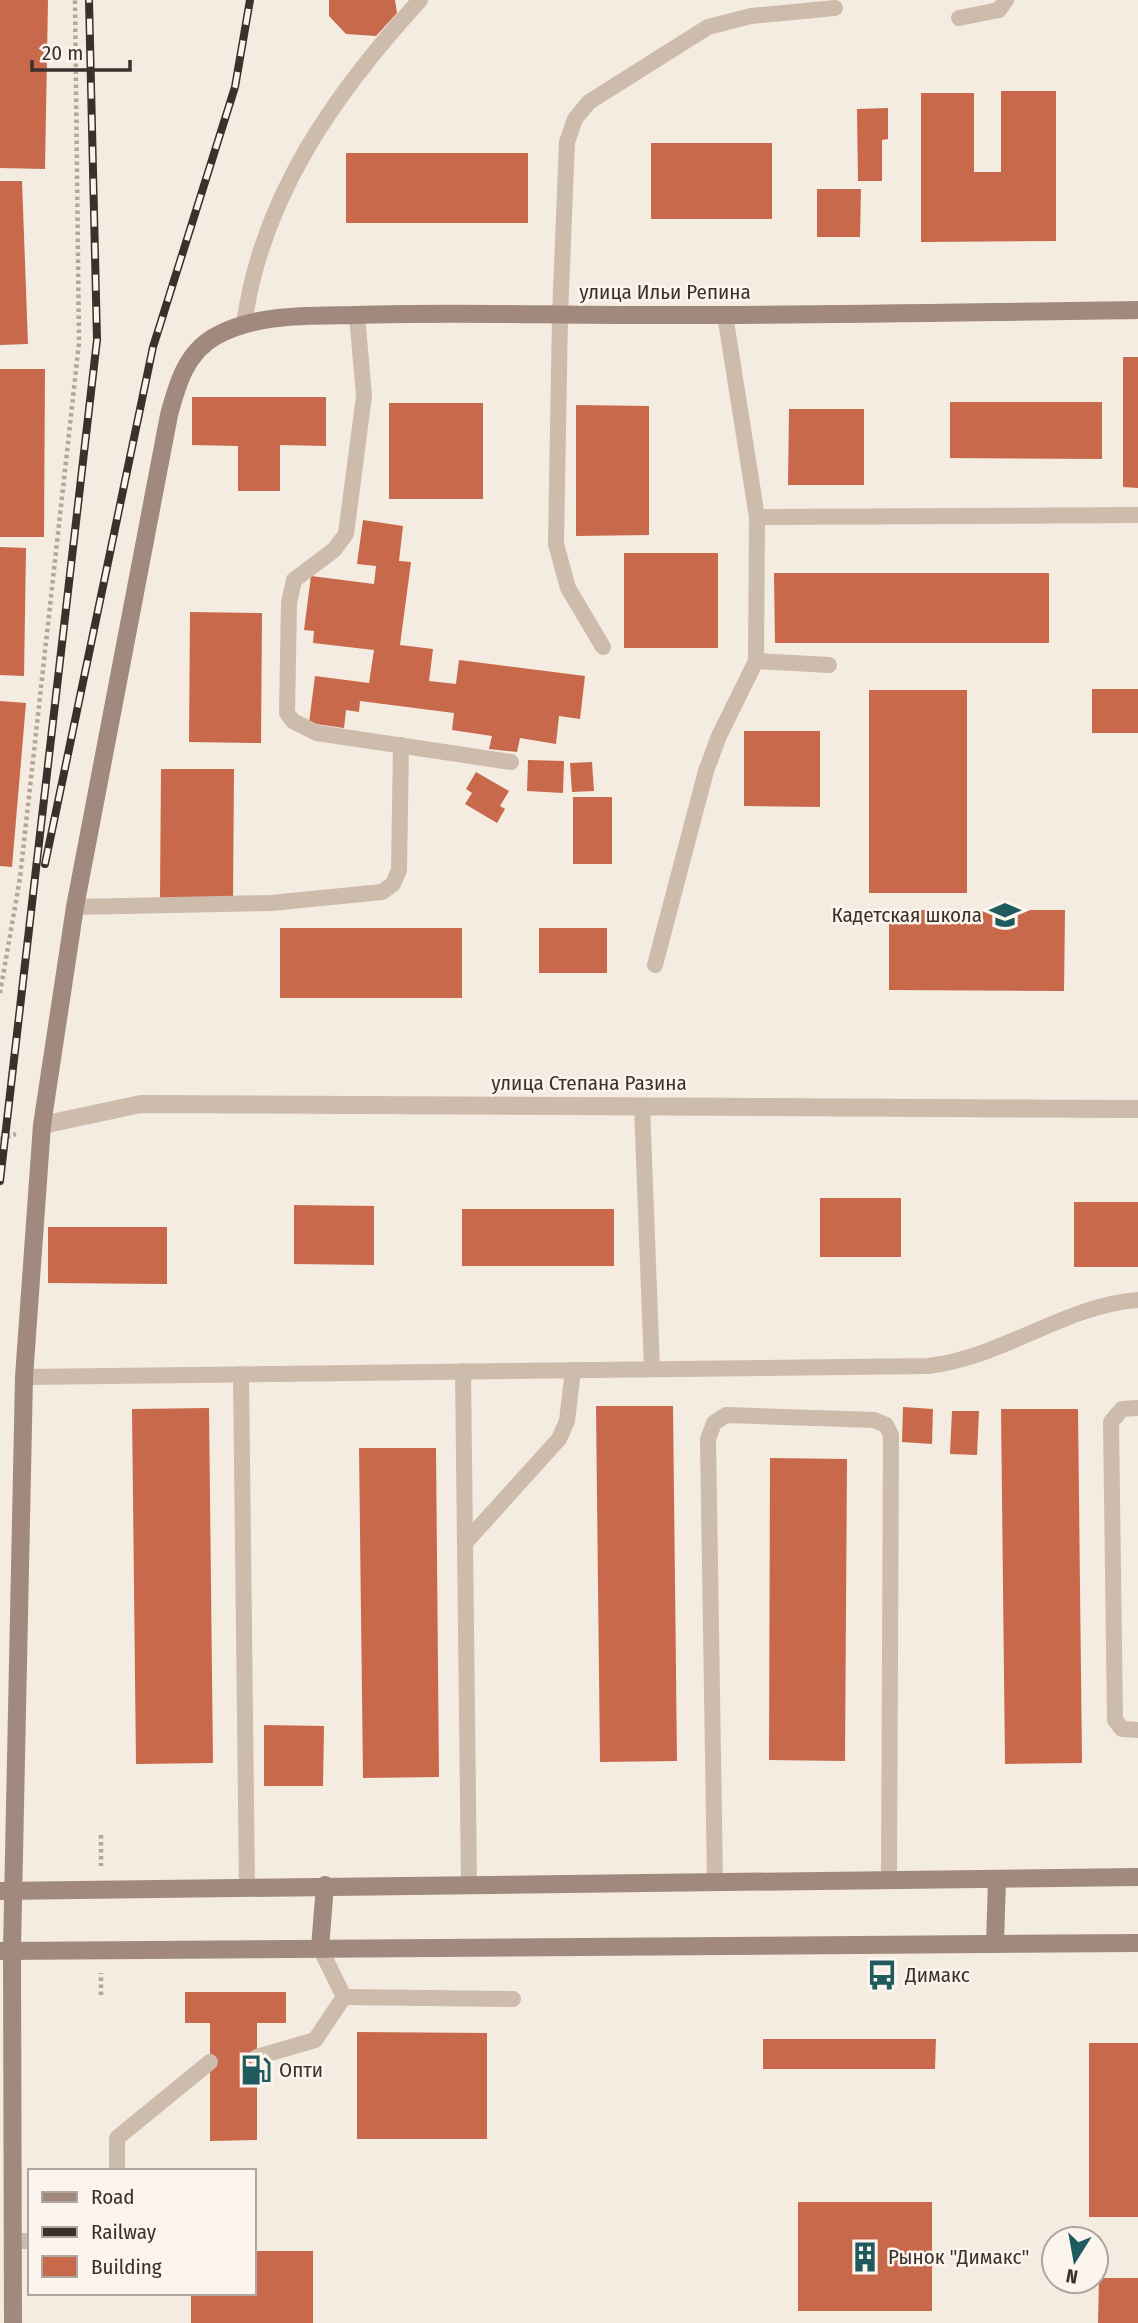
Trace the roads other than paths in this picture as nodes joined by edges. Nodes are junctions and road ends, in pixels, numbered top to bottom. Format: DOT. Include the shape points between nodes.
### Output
graph roads {
  1 [pos="420,0"];
  2 [pos="1006,0"];
  3 [pos="835,8"];
  4 [pos="959,18"];
  5 [pos="1138,310"];
  6 [pos="357,315"];
  7 [pos="560,315"];
  8 [pos="725,315"];
  9 [pos="244,325"];
  10 [pos="1138,515"];
  11 [pos="757,517"];
  12 [pos="603,647"];
  13 [pos="756,662"];
  14 [pos="828,664"];
  15 [pos="401,745"];
  16 [pos="511,762"];
  17 [pos="75,907"];
  18 [pos="655,965"];
  19 [pos="642,1106"];
  20 [pos="1138,1109"];
  21 [pos="42,1125"];
  22 [pos="1138,1300"];
  23 [pos="652,1369"];
  24 [pos="573,1370"];
  25 [pos="463,1371"];
  26 [pos="241,1374"];
  27 [pos="24,1377"];
  28 [pos="1138,1408"];
  29 [pos="465,1543"];
  30 [pos="1138,1730"];
  31 [pos="1138,1877"];
  32 [pos="997,1878"];
  33 [pos="889,1880"];
  34 [pos="715,1882"];
  35 [pos="325,1885"];
  36 [pos="469,1885"];
  37 [pos="247,1887"];
  38 [pos="7,1890"];
  39 [pos="1138,1943"];
  40 [pos="995,1944"];
  41 [pos="320,1948"];
  42 [pos="6,1950"];
  43 [pos="344,1997"];
  44 [pos="513,1999"];
  45 [pos="257,2057"];
  46 [pos="210,2062"];
  47 [pos="117,2169"];
  48 [pos="22,2241"];
  49 [pos="13,2323"];
  1 -- 9 [label="lane" via="350,80 288,183 256,258"];
  2 -- 4 [label="lane" via="999,10"];
  3 -- 7 [label="lane" via="751,16 708,27 589,102 575,119 568,142"];
  5 -- 8 [label="main road, улица Ильи Репина"];
  6 -- 7 [label="main road, улица Ильи Репина" via="470,311"];
  6 -- 9 [label="main road, улица Ильи Репина" via="282,318"];
  6 -- 15 [label="lane" via="364,396 351,507 346,534 334,550 294,580 289,603 288,713 303,728 317,733"];
  7 -- 8 [label="main road, улица Ильи Репина"];
  7 -- 12 [label="lane" via="556,544 568,588"];
  8 -- 11 [label="lane"];
  9 -- 17 [label="main road, улица Ильи Репина" via="215,336 199,349 178,381"];
  10 -- 11 [label="lane"];
  11 -- 13 [label="lane"];
  13 -- 14 [label="lane"];
  13 -- 18 [label="lane" via="706,771"];
  15 -- 16 [label="lane"];
  15 -- 17 [label="lane" via="399,870 393,884 382,892 271,904"];
  17 -- 21 [label="main road"];
  19 -- 20 [label="street, улица Степана Разина"];
  19 -- 21 [label="street, улица Степана Разина" via="141,1104"];
  19 -- 23 [label="lane"];
  21 -- 27 [label="main road"];
  22 -- 23 [label="lane" via="1103,1306 946,1364"];
  23 -- 24 [label="lane"];
  24 -- 25 [label="lane"];
  24 -- 29 [label="lane" via="559,1439"];
  25 -- 26 [label="lane"];
  25 -- 29 [label="lane"];
  26 -- 27 [label="lane"];
  26 -- 37 [label="lane"];
  27 -- 38 [label="main road"];
  28 -- 30 [label="lane" via="1122,1409 1111,1422 1115,1720 1122,1729"];
  29 -- 36 [label="lane"];
  31 -- 32 [label="main road"];
  32 -- 33 [label="main road"];
  32 -- 40 [label="main road"];
  33 -- 34 [label="main road"];
  33 -- 34 [label="lane" via="891,1434 886,1425 874,1420 726,1415 714,1423 708,1439"];
  34 -- 36 [label="main road"];
  35 -- 36 [label="main road"];
  35 -- 37 [label="main road"];
  35 -- 41 [label="main road"];
  37 -- 38 [label="main road"];
  38 -- 42 [label="main road"];
  39 -- 40 [label="main road"];
  40 -- 41 [label="main road"];
  41 -- 42 [label="main road"];
  41 -- 43 [label="lane"];
  42 -- 48 [label="main road"];
  43 -- 44 [label="lane"];
  43 -- 45 [label="lane" via="315,2040"];
  46 -- 47 [label="lane" via="117,2138"];
  48 -- 49 [label="main road"];
}
